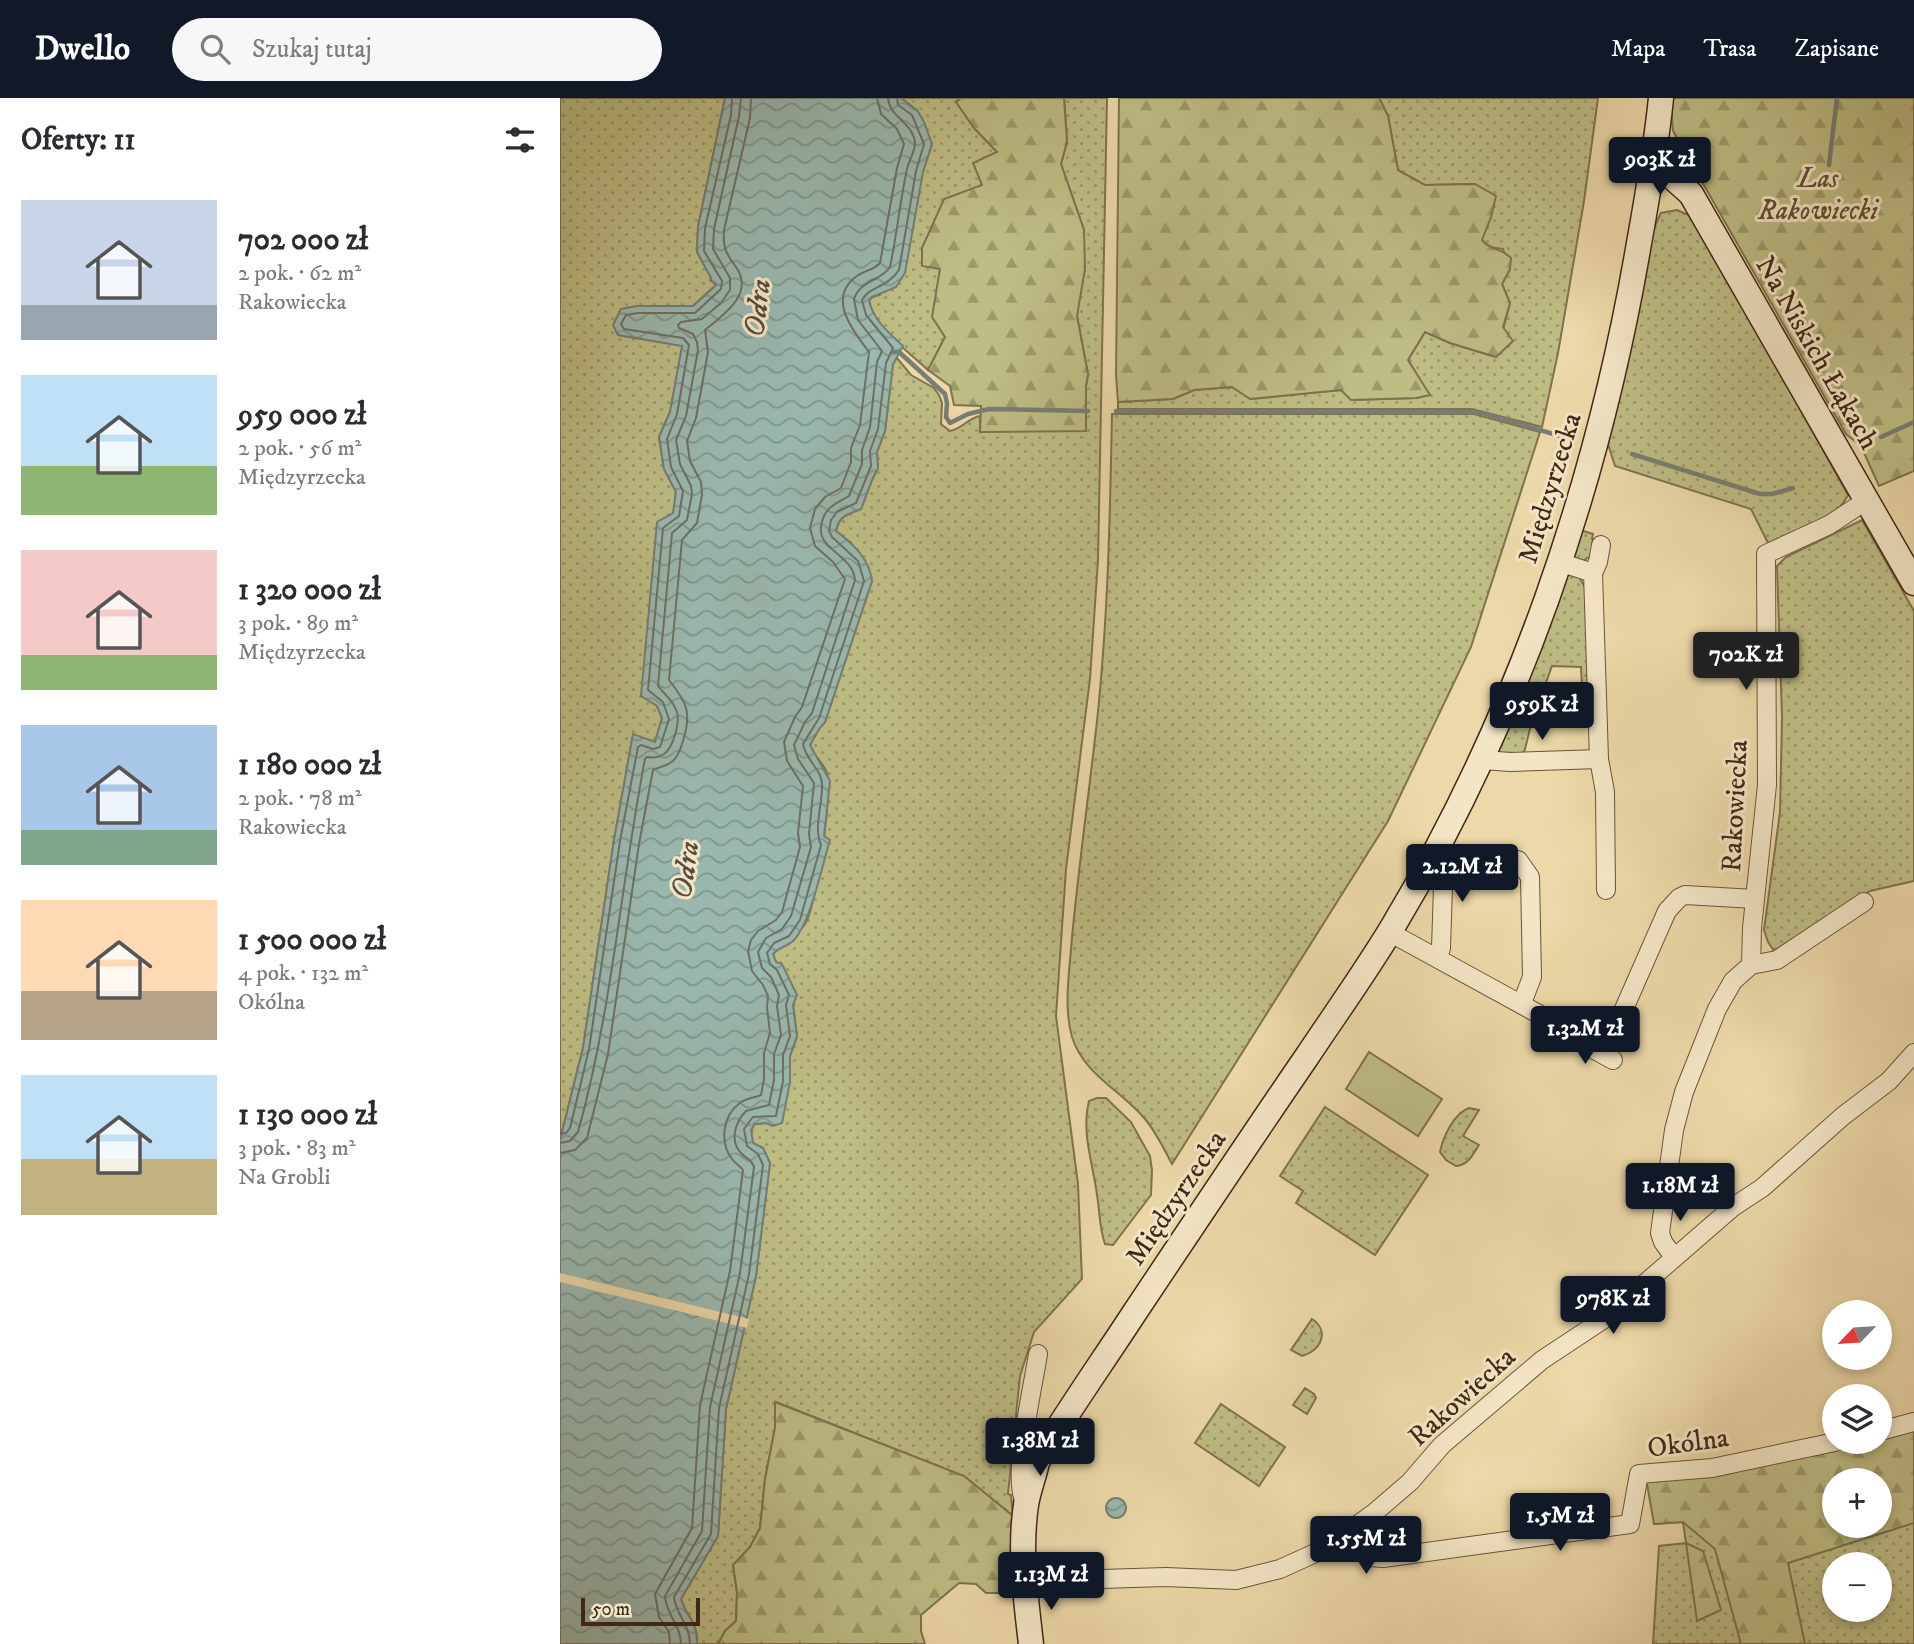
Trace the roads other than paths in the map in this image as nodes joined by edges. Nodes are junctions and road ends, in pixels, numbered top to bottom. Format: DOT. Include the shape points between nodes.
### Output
graph roads {
  1 [pos="1661,98"];
  2 [pos="1653,166"];
  3 [pos="1867,500"];
  4 [pos="1601,545"];
  5 [pos="1559,562"];
  6 [pos="1593,572"];
  7 [pos="1914,583"];
  8 [pos="1599,759"];
  9 [pos="1483,760"];
  10 [pos="1518,860"];
  11 [pos="1423,874"];
  12 [pos="1606,890"];
  13 [pos="1755,899"];
  14 [pos="1864,902"];
  15 [pos="1389,932"];
  16 [pos="1438,958"];
  17 [pos="1751,965"];
  18 [pos="1522,1003"];
  19 [pos="1586,1040"];
  20 [pos="1914,1053"];
  21 [pos="1612,1060"];
  22 [pos="1674,1257"];
  23 [pos="1038,1354"];
  24 [pos="1914,1422"];
  25 [pos="1892,1428"];
  26 [pos="1822,1445"];
  27 [pos="1026,1503"];
  28 [pos="1349,1531"];
  29 [pos="1025,1584"];
  30 [pos="1031,1644"];
  1 -- 2 [label="street, Międzyrzecka"];
  2 -- 3 [label="street, Na Niskich Łąkach" via="1690,194"];
  2 -- 5 [label="street, Międzyrzecka" via="1610,390"];
  3 -- 7 [label="street, Na Niskich Łąkach"];
  3 -- 13 [label="street, Rakowiecka" via="1829,525 1766,554 1767,785"];
  4 -- 6 [label="street"];
  5 -- 6 [label="street"];
  5 -- 9 [label="street, Międzyrzecka"];
  6 -- 8 [label="street"];
  8 -- 9 [label="street"];
  8 -- 12 [label="street" via="1604,781"];
  9 -- 11 [label="street, Międzyrzecka"];
  10 -- 18 [label="street" via="1530,877 1532,977"];
  11 -- 15 [label="street, Międzyrzecka"];
  11 -- 16 [label="street" via="1443,887"];
  13 -- 17 [label="street, Rakowiecka"];
  13 -- 19 [label="street" via="1679,898 1667,911 1620,1018 1605,1035"];
  14 -- 17 [label="street" via="1777,960"];
  15 -- 16 [label="street"];
  15 -- 27 [label="street, Międzyrzecka" via="1055,1432 1037,1462"];
  16 -- 18 [label="street"];
  17 -- 22 [label="street" via="1733,981 1717,1009 1678,1118 1660,1233"];
  18 -- 19 [label="street"];
  19 -- 21 [label="street"];
  20 -- 22 [label="street, Rakowiecka" via="1889,1080 1762,1188"];
  22 -- 28 [label="street, Rakowiecka" via="1604,1319 1542,1360 1442,1445 1410,1482"];
  23 -- 27 [label="street" via="1021,1479"];
  24 -- 25 [label="street"];
  26 -- 28 [label="street, Okólna" via="1712,1468 1639,1474 1630,1524 1384,1558 1370,1557"];
  27 -- 29 [label="street, Międzyrzecka"];
  28 -- 29 [label="street, Rakowiecka" via="1324,1549 1280,1569 1236,1580 1166,1577"];
  29 -- 30 [label="street, Międzyrzecka"];
}
